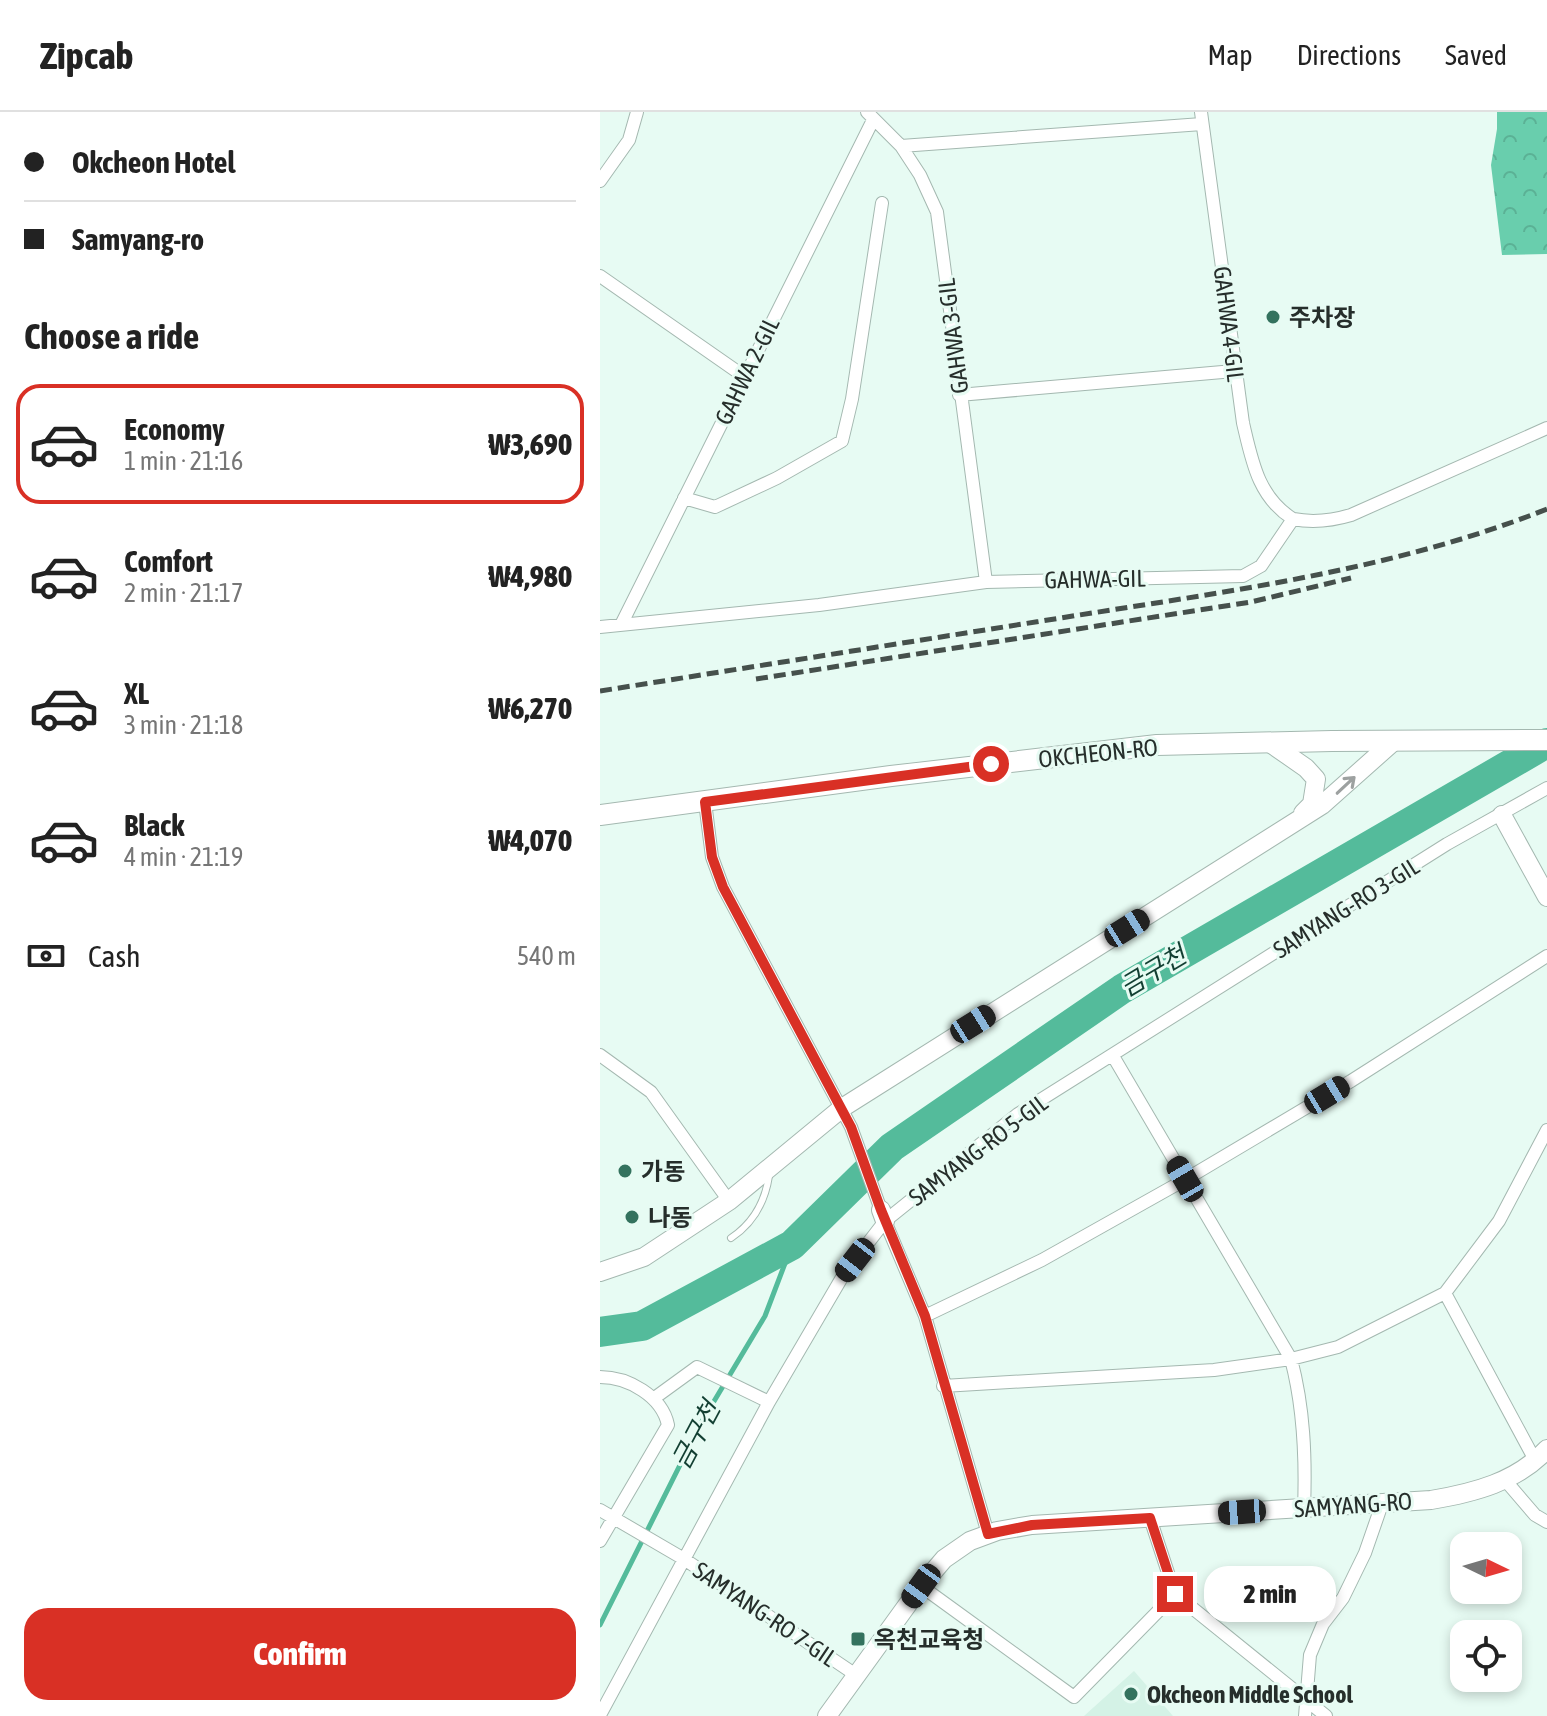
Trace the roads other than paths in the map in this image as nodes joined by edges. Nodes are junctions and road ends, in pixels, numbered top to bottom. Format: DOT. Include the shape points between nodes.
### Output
graph roads {
  1 [pos="637,112"];
  2 [pos="870,116"];
  3 [pos="1202,118"];
  4 [pos="901,146"];
  5 [pos="600,181"];
  6 [pos="882,203"];
  7 [pos="600,276"];
  8 [pos="1234,371"];
  9 [pos="745,377"];
  10 [pos="959,395"];
  11 [pos="1547,428"];
  12 [pos="684,498"];
  13 [pos="1293,519"];
  14 [pos="986,582"];
  15 [pos="622,623"];
  16 [pos="600,627"];
  17 [pos="1547,740"];
  18 [pos="1394,741"];
  19 [pos="1270,743"];
  20 [pos="1547,788"];
  21 [pos="705,802"];
  22 [pos="600,815"];
  23 [pos="1502,815"];
  24 [pos="1293,824"];
  25 [pos="1547,897"];
  26 [pos="1547,956"];
  27 [pos="600,1055"];
  28 [pos="1113,1056"];
  29 [pos="842,1108"];
  30 [pos="1547,1130"];
  31 [pos="770,1169"];
  32 [pos="1185,1179"];
  33 [pos="729,1201"];
  34 [pos="883,1216"];
  35 [pos="731,1238"];
  36 [pos="600,1272"];
  37 [pos="1445,1293"];
  38 [pos="925,1316"];
  39 [pos="1291,1359"];
  40 [pos="600,1377"];
  41 [pos="943,1386"];
  42 [pos="653,1399"];
  43 [pos="769,1402"];
  44 [pos="1541,1456"];
  45 [pos="1505,1480"];
  46 [pos="1382,1504"];
  47 [pos="1304,1509"];
  48 [pos="611,1517"];
  49 [pos="1150,1518"];
  50 [pos="1547,1522"];
  51 [pos="988,1534"];
  52 [pos="600,1541"];
  53 [pos="679,1557"];
  54 [pos="921,1586"];
  55 [pos="1175,1594"];
  56 [pos="856,1675"];
  57 [pos="604,1698"];
  58 [pos="1307,1699"];
  59 [pos="600,1715"];
  60 [pos="827,1716"];
  61 [pos="1305,1716"];
  62 [pos="1326,1716"];
  1 -- 5 [label="street" via="629,140"];
  2 -- 4 [label="street, GAHWA 3-GIL"];
  2 -- 9 [label="street, GAHWA 2-GIL"];
  3 -- 4 [label="street"];
  3 -- 8 [label="street, GAHWA 4-GIL"];
  4 -- 10 [label="street, GAHWA 3-GIL" via="937,212"];
  6 -- 12 [label="street" via="842,441 715,507"];
  7 -- 9 [label="street"];
  8 -- 10 [label="street"];
  8 -- 13 [label="street, GAHWA 4-GIL" via="1254,473 1266,495"];
  9 -- 12 [label="street, GAHWA 2-GIL"];
  10 -- 14 [label="street, GAHWA 3-GIL"];
  11 -- 13 [label="street" via="1351,515 1331,521"];
  12 -- 15 [label="street, GAHWA 2-GIL"];
  13 -- 14 [label="street, GAHWA-GIL" via="1261,566 1243,576"];
  14 -- 15 [label="street, GAHWA-GIL" via="819,605"];
  15 -- 16 [label="street, GAHWA-GIL"];
  17 -- 18 [label="main road, OKCHEON-RO"];
  18 -- 19 [label="main road, OKCHEON-RO"];
  24 -- 18 [label="street, one-way" via="1330,800"];
  19 -- 21 [label="main road, OKCHEON-RO" via="1157,745"];
  19 -- 24 [label="street" via="1316,779 1312,804"];
  20 -- 23 [label="street, SAMYANG-RO 3-GIL"];
  21 -- 22 [label="main road, OKCHEON-RO"];
  21 -- 29 [label="street" via="712,857 723,887"];
  23 -- 25 [label="street"];
  23 -- 28 [label="street, SAMYANG-RO 3-GIL" via="1447,844"];
  24 -- 29 [label="street"];
  26 -- 32 [label="street"];
  27 -- 33 [label="street" via="651,1092"];
  28 -- 32 [label="street"];
  28 -- 34 [label="street, SAMYANG-RO 5-GIL" via="1018,1114"];
  29 -- 31 [label="street"];
  29 -- 34 [label="street"];
  30 -- 37 [label="street" via="1499,1221"];
  31 -- 33 [label="street"];
  31 -- 35 [label="lane" via="758,1210"];
  32 -- 38 [label="street" via="1042,1260"];
  32 -- 39 [label="street"];
  33 -- 36 [label="street" via="644,1257"];
  34 -- 38 [label="street"];
  34 -- 43 [label="street, SAMYANG-RO 5-GIL"];
  37 -- 39 [label="street" via="1338,1347"];
  37 -- 44 [label="street"];
  38 -- 41 [label="street"];
  39 -- 41 [label="street" via="1214,1370"];
  39 -- 47 [label="street" via="1302,1413"];
  40 -- 42 [label="street" via="626,1382"];
  41 -- 51 [label="street"];
  42 -- 43 [label="street" via="697,1367"];
  42 -- 48 [label="street" via="668,1425"];
  43 -- 53 [label="street, SAMYANG-RO 5-GIL"];
  44 -- 45 [label="street, SAMYANG-RO"];
  45 -- 46 [label="street, SAMYANG-RO" via="1468,1494"];
  45 -- 50 [label="street"];
  46 -- 47 [label="street, SAMYANG-RO"];
  46 -- 58 [label="street" via="1365,1553 1310,1655"];
  47 -- 49 [label="street, SAMYANG-RO"];
  48 -- 52 [label="street"];
  48 -- 53 [label="street, SAMYANG-RO 7-GIL"];
  49 -- 51 [label="street, SAMYANG-RO" via="1032,1525"];
  49 -- 55 [label="street"];
  51 -- 54 [label="street, SAMYANG-RO" via="944,1559"];
  53 -- 56 [label="street, SAMYANG-RO 7-GIL"];
  53 -- 57 [label="street, SAMYANG-RO 5-GIL"];
  54 -- 55 [label="street" via="1074,1697"];
  54 -- 56 [label="street, SAMYANG-RO"];
  55 -- 58 [label="street"];
  56 -- 60 [label="street, SAMYANG-RO"];
  57 -- 59 [label="street, SAMYANG-RO 5-GIL"];
  58 -- 61 [label="street"];
  58 -- 62 [label="street"];
}
